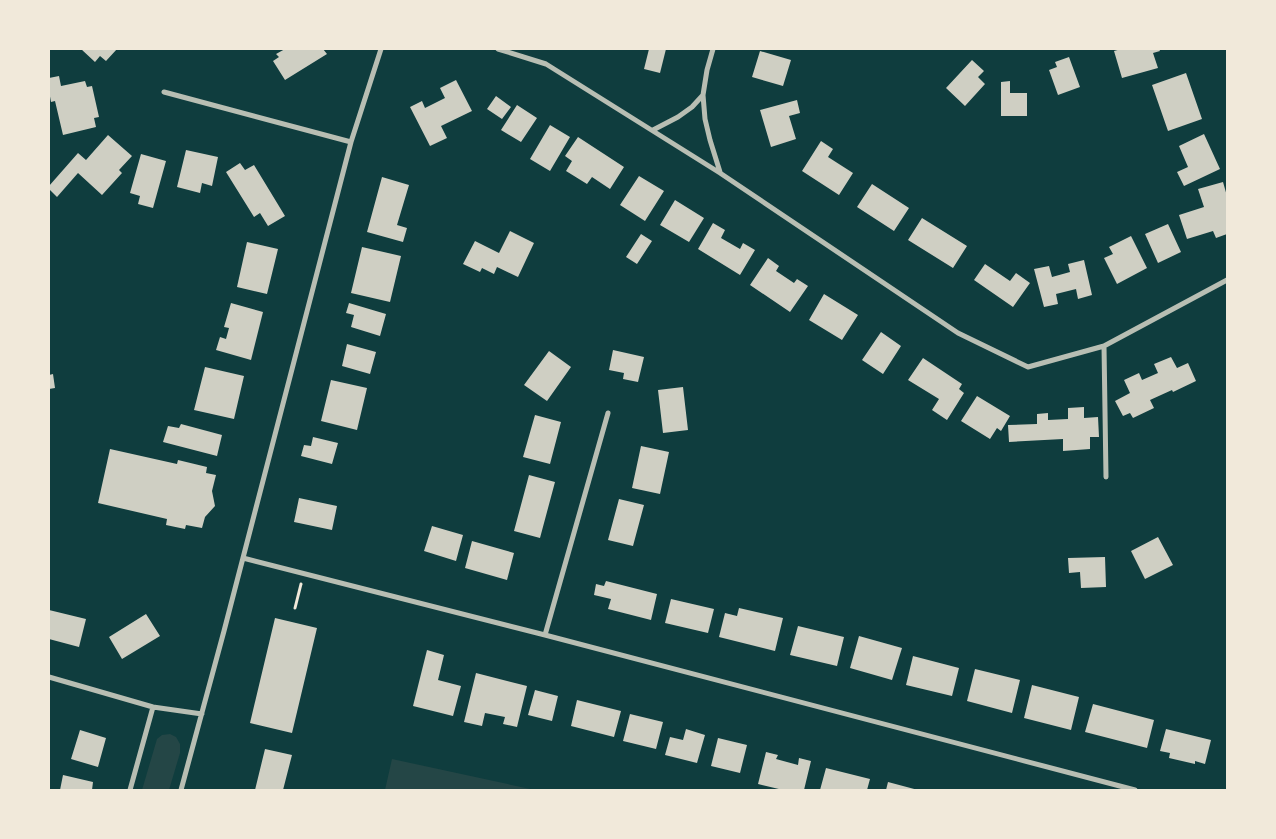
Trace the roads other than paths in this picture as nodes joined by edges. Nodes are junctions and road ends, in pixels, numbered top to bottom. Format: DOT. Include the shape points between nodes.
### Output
graph roads {
  1 [pos="381,49"];
  2 [pos="498,49"];
  3 [pos="713,49"];
  4 [pos="164,92"];
  5 [pos="703,95"];
  6 [pos="653,130"];
  7 [pos="352,142"];
  8 [pos="720,172"];
  9 [pos="1227,280"];
  10 [pos="1104,346"];
  11 [pos="608,413"];
  12 [pos="1106,477"];
  13 [pos="243,558"];
  14 [pos="545,635"];
  15 [pos="49,677"];
  16 [pos="153,707"];
  17 [pos="202,714"];
  18 [pos="130,790"];
  19 [pos="181,790"];
  20 [pos="1135,790"];
  1 -- 7 [label="street"];
  2 -- 6 [label="street" via="546,64"];
  3 -- 5 [label="street"];
  4 -- 7 [label="street"];
  5 -- 6 [label="street" via="678,117"];
  5 -- 8 [label="street" via="708,133"];
  6 -- 8 [label="street"];
  7 -- 13 [label="street"];
  8 -- 10 [label="street" via="958,333 1028,367"];
  9 -- 10 [label="street"];
  10 -- 12 [label="street"];
  11 -- 14 [label="street"];
  13 -- 14 [label="street"];
  13 -- 17 [label="street"];
  14 -- 20 [label="street"];
  15 -- 16 [label="street"];
  16 -- 17 [label="street"];
  16 -- 18 [label="street"];
  17 -- 19 [label="street"];
}
